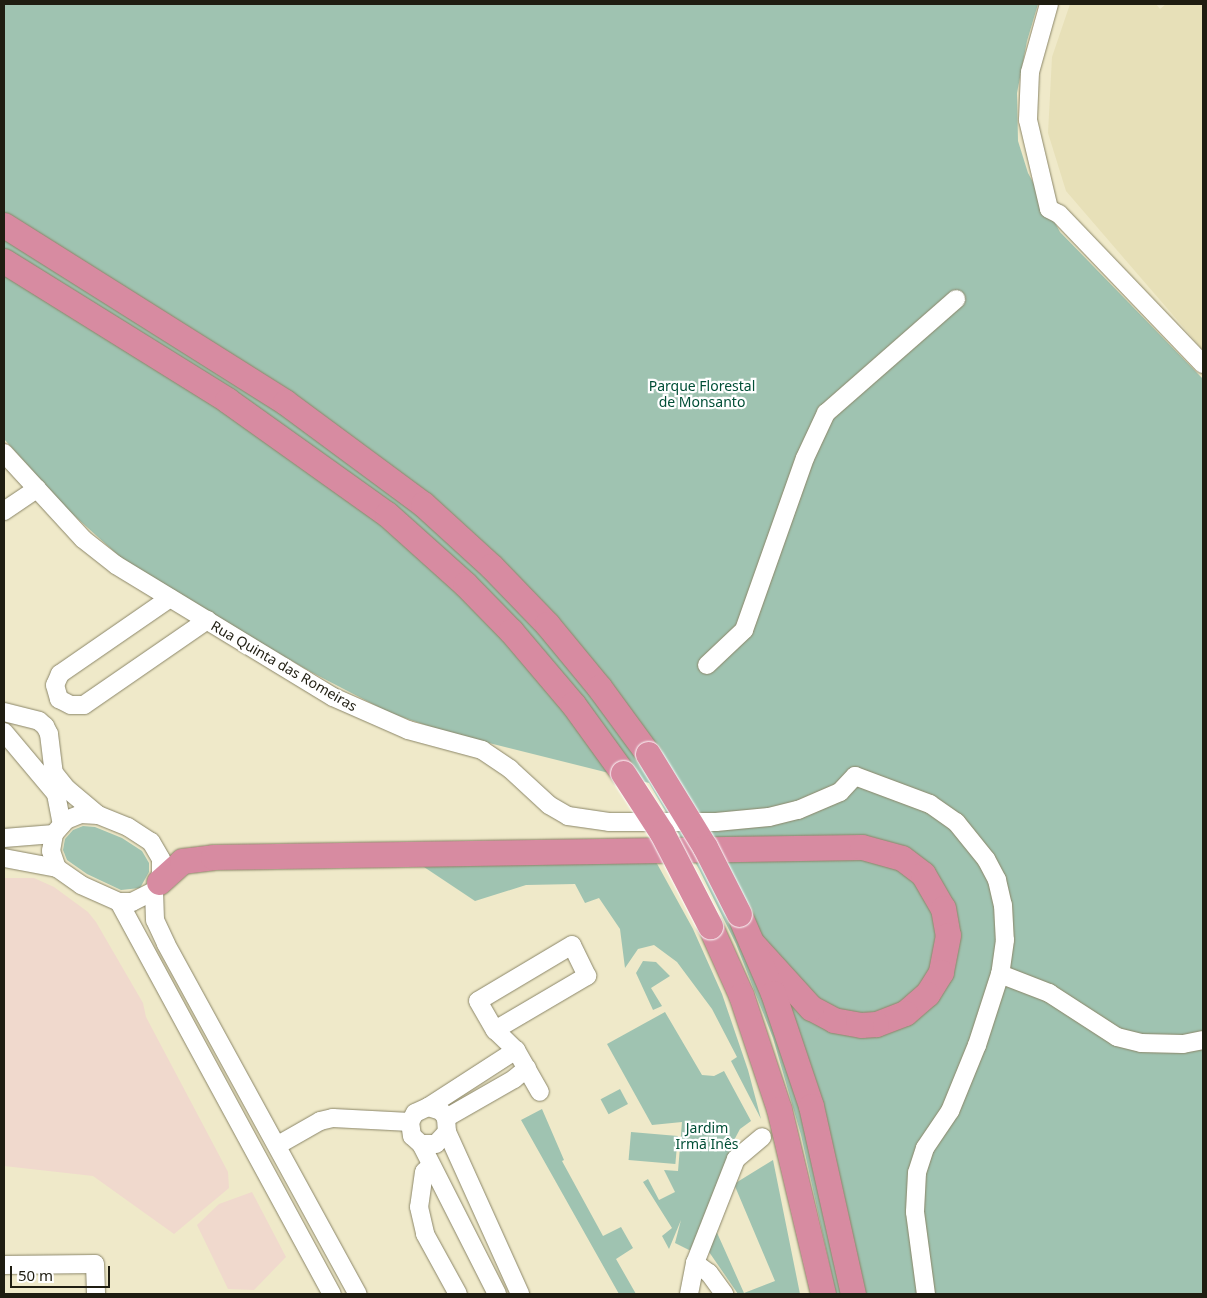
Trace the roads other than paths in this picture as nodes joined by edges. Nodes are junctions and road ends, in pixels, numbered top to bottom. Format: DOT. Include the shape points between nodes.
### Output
graph roads {
  1 [pos="1049,4"];
  2 [pos="4,225"];
  3 [pos="4,261"];
  4 [pos="956,299"];
  5 [pos="1203,364"];
  6 [pos="4,453"];
  7 [pos="36,489"];
  8 [pos="4,511"];
  9 [pos="170,598"];
  10 [pos="207,620"];
  11 [pos="707,665"];
  12 [pos="4,712"];
  13 [pos="4,732"];
  14 [pos="49,746"];
  15 [pos="23,754"];
  16 [pos="98,815"];
  17 [pos="58,829"];
  18 [pos="4,838"];
  19 [pos="4,858"];
  20 [pos="57,868"];
  21 [pos="156,887"];
  22 [pos="119,902"];
  23 [pos="752,942"];
  24 [pos="1000,974"];
  25 [pos="495,1030"];
  26 [pos="1203,1040"];
  27 [pos="226,1050"];
  28 [pos="516,1050"];
  29 [pos="205,1061"];
  30 [pos="527,1068"];
  31 [pos="247,1089"];
  32 [pos="540,1092"];
  33 [pos="226,1100"];
  34 [pos="428,1107"];
  35 [pos="410,1122"];
  36 [pos="446,1125"];
  37 [pos="762,1137"];
  38 [pos="421,1144"];
  39 [pos="278,1145"];
  40 [pos="430,1166"];
  41 [pos="695,1263"];
  42 [pos="4,1265"];
  43 [pos="96,1294"];
  44 [pos="332,1294"];
  45 [pos="358,1294"];
  46 [pos="458,1294"];
  47 [pos="497,1294"];
  48 [pos="520,1294"];
  49 [pos="689,1294"];
  50 [pos="724,1294"];
  51 [pos="823,1294"];
  52 [pos="853,1294"];
  53 [pos="926,1294"];
  1 -- 5 [label="street" via="1030,72 1028,120 1049,209 1059,214"];
  2 -- 23 [label="highway, bridge" via="285,402 423,504 473,548 537,613 594,680 648,754 701,840"];
  3 -- 51 [label="highway, bridge" via="250,415 387,514 465,584 574,704 662,833 741,995 779,1108"];
  4 -- 11 [label="street" via="826,413 805,458 744,630"];
  6 -- 7 [label="street, Rua Quinta das Romeiras"];
  7 -- 8 [label="street"];
  7 -- 9 [label="street, Rua Quinta das Romeiras" via="92,548"];
  9 -- 10 [label="street, Rua Quinta das Romeiras"];
  9 -- 10 [label="street" via="60,674 55,685 59,699 71,705 84,705"];
  10 -- 24 [label="street, Rua Quinta das Romeiras" via="316,687 372,716 418,733 482,750 510,769 549,806 578,819 716,822 769,817 798,810 840,792 855,776 930,804 956,822 986,859 998,880 1005,940"];
  12 -- 14 [label="street" via="39,722 49,734"];
  13 -- 15 [label="street"];
  14 -- 15 [label="street" via="32,756"];
  14 -- 16 [label="street" via="50,765 60,782"];
  15 -- 17 [label="street" via="56,794"];
  16 -- 17 [label="street" via="81,814"];
  16 -- 21 [label="street" via="128,827 151,842 161,859"];
  17 -- 18 [label="street"];
  17 -- 20 [label="street" via="51,851"];
  19 -- 20 [label="street"];
  20 -- 22 [label="street" via="81,885"];
  21 -- 22 [label="street" via="132,902"];
  21 -- 23 [label="highway" via="182,861 213,857 855,847 888,853 923,874 943,908 948,935 941,972 927,994 905,1013 876,1024 861,1025 834,1020 811,1008"];
  21 -- 27 [label="street" via="155,920"];
  22 -- 29 [label="street"];
  23 -- 52 [label="highway" via="811,1106"];
  24 -- 26 [label="street" via="1049,993 1117,1037 1150,1043 1183,1044"];
  24 -- 53 [label="street" via="977,1045 950,1111 925,1148 917,1173 915,1212"];
  25 -- 25 [label="street" via="587,976 572,945 478,1001"];
  25 -- 28 [label="street"];
  27 -- 29 [label="street"];
  27 -- 31 [label="street"];
  28 -- 30 [label="street"];
  28 -- 34 [label="street"];
  29 -- 33 [label="street"];
  30 -- 32 [label="street"];
  30 -- 36 [label="street"];
  31 -- 33 [label="street"];
  31 -- 39 [label="street"];
  33 -- 44 [label="street"];
  34 -- 35 [label="street" via="415,1113"];
  34 -- 36 [label="street" via="441,1111"];
  35 -- 38 [label="street" via="412,1136"];
  35 -- 39 [label="street" via="333,1118 320,1121"];
  36 -- 38 [label="street" via="436,1144"];
  36 -- 48 [label="street"];
  37 -- 41 [label="street" via="736,1159"];
  38 -- 40 [label="street"];
  39 -- 45 [label="street"];
  40 -- 46 [label="street" via="424,1172 419,1206 425,1234"];
  40 -- 47 [label="street"];
  41 -- 49 [label="street"];
  41 -- 50 [label="street" via="709,1273"];
  42 -- 43 [label="street" via="95,1264"];
}
